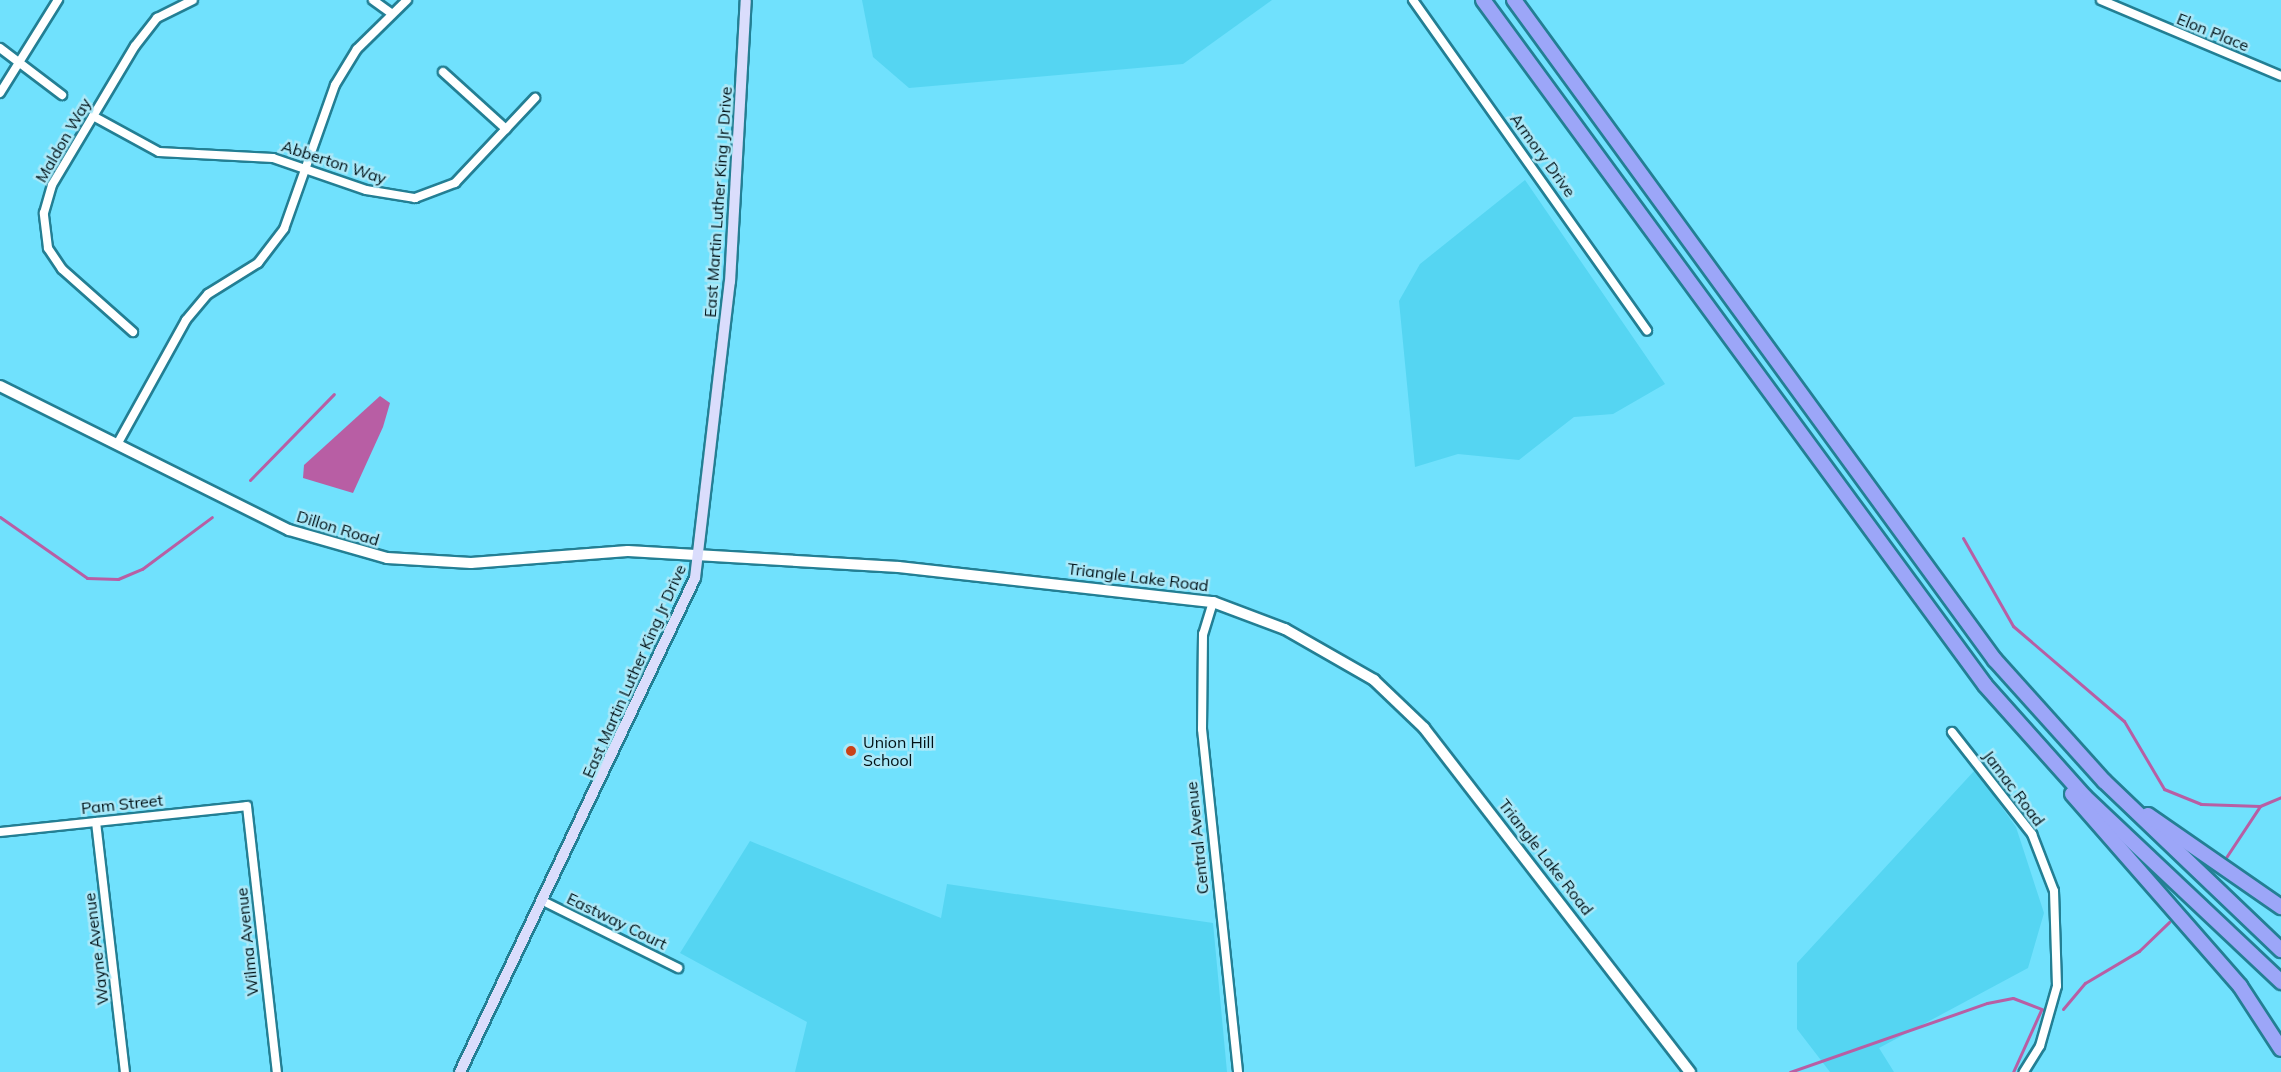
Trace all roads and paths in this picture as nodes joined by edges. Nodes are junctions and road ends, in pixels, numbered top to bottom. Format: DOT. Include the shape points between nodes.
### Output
graph roads {
  1 [pos="58,0"];
  2 [pos="194,0"];
  3 [pos="373,0"];
  4 [pos="407,0"];
  5 [pos="746,0"];
  6 [pos="1413,0"];
  7 [pos="1483,0"];
  8 [pos="1514,0"];
  9 [pos="2101,0"];
  10 [pos="391,13"];
  11 [pos="0,48"];
  12 [pos="22,65"];
  13 [pos="443,72"];
  14 [pos="2281,76"];
  15 [pos="0,93"];
  16 [pos="62,95"];
  17 [pos="535,98"];
  18 [pos="93,116"];
  19 [pos="506,129"];
  20 [pos="307,170"];
  21 [pos="1647,330"];
  22 [pos="133,332"];
  23 [pos="0,386"];
  24 [pos="119,441"];
  25 [pos="699,553"];
  26 [pos="1213,602"];
  27 [pos="1952,732"];
  28 [pos="2054,764"];
  29 [pos="2104,781"];
  30 [pos="247,808"];
  31 [pos="96,822"];
  32 [pos="0,832"];
  33 [pos="543,902"];
  34 [pos="2281,908"];
  35 [pos="2281,950"];
  36 [pos="678,968"];
  37 [pos="2281,982"];
  38 [pos="2281,1048"];
  39 [pos="125,1072"];
  40 [pos="277,1072"];
  41 [pos="460,1072"];
  42 [pos="1238,1072"];
  43 [pos="1690,1072"];
  44 [pos="2024,1072"];
  1 -- 12 [label="street"];
  2 -- 18 [label="street, Maldon Way" via="169,10 147,29"];
  3 -- 10 [label="street"];
  4 -- 10 [label="street"];
  5 -- 25 [label="main road, East Martin Luther King Jr Drive" via="729,282"];
  6 -- 21 [label="street, Armory Drive"];
  7 -- 28 [label="highway" via="1943,632"];
  8 -- 29 [label="highway" via="1924,568 1995,660"];
  9 -- 14 [label="street, Elon Place"];
  10 -- 20 [label="street" via="357,49 335,85"];
  11 -- 12 [label="street"];
  12 -- 15 [label="street"];
  12 -- 16 [label="street"];
  13 -- 19 [label="street"];
  17 -- 19 [label="street, Abberton Way"];
  18 -- 20 [label="street, Abberton Way" via="159,152 253,155"];
  18 -- 22 [label="street, Maldon Way" via="52,185 44,236 62,269"];
  19 -- 20 [label="street, Abberton Way" via="455,183 429,196 388,195"];
  20 -- 24 [label="street" via="275,243 247,273 208,294 186,320"];
  23 -- 24 [label="street, Dillon Road"];
  24 -- 25 [label="street, Dillon Road" via="289,530 387,558 444,564 628,551"];
  25 -- 26 [label="street, Triangle Lake Road" via="1045,580"];
  25 -- 33 [label="main road, East Martin Luther King Jr Drive" via="675,622"];
  26 -- 42 [label="street, Central Avenue" via="1203,634 1202,729"];
  26 -- 43 [label="street, Triangle Lake Road" via="1328,651 1374,680 1424,728"];
  27 -- 44 [label="street, Jamac Road" via="2032,834 2054,891 2058,986 2040,1046"];
  28 -- 37 [label="highway"];
  28 -- 38 [label="highway" via="2075,800 2240,986"];
  29 -- 34 [label="highway" via="2207,860"];
  29 -- 35 [label="highway"];
  30 -- 31 [label="street, Pam Street"];
  30 -- 40 [label="street, Wilma Avenue"];
  31 -- 32 [label="street, Pam Street"];
  31 -- 39 [label="street, Wayne Avenue"];
  33 -- 36 [label="street, Eastway Court"];
  33 -- 41 [label="main road, East Martin Luther King Jr Drive"];
}
